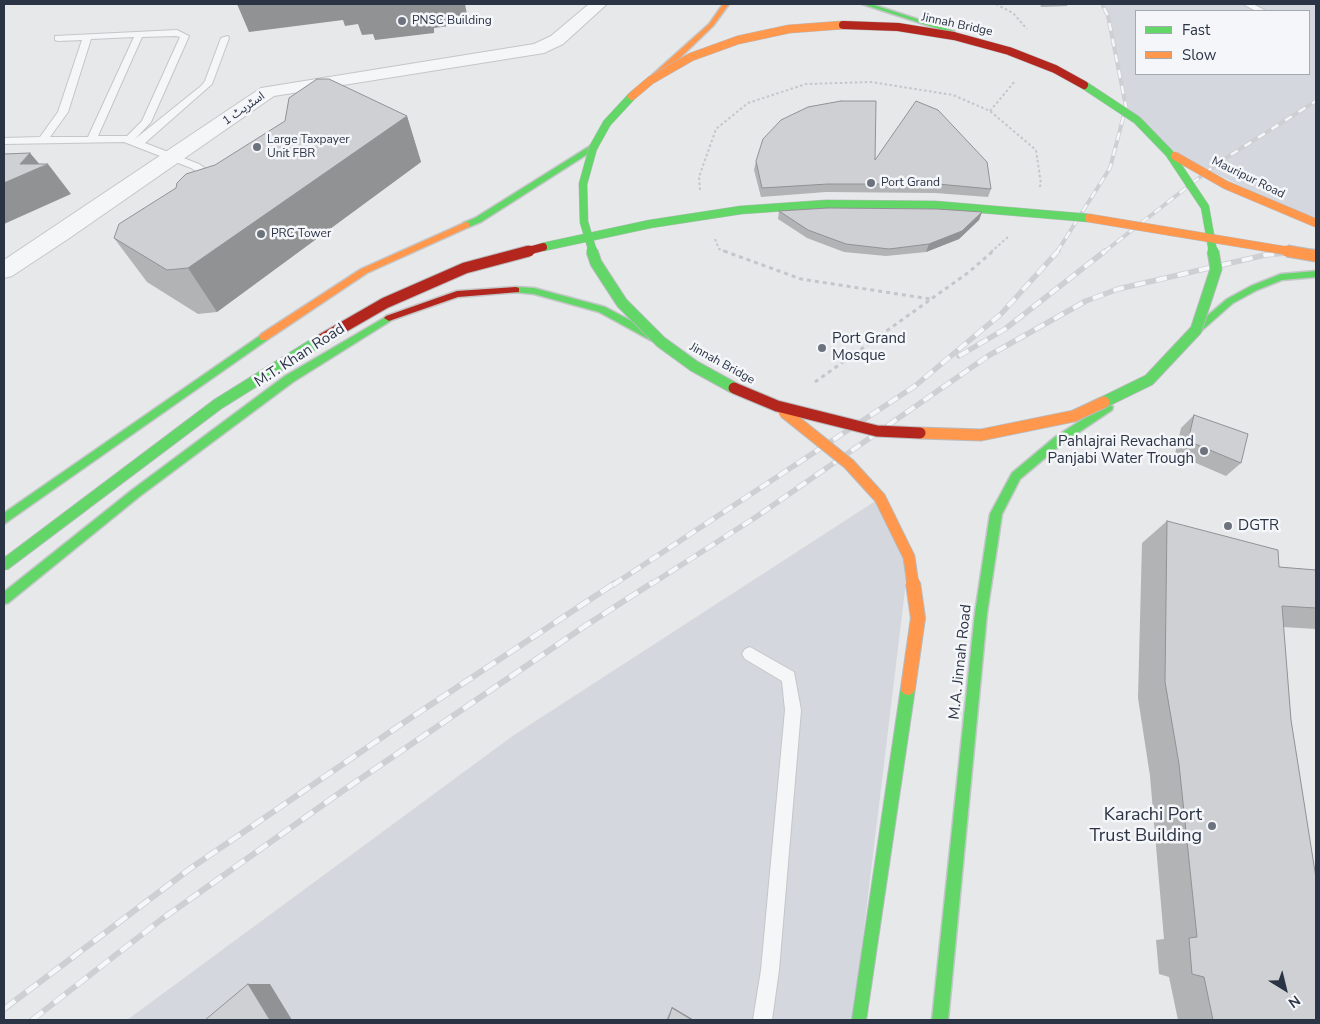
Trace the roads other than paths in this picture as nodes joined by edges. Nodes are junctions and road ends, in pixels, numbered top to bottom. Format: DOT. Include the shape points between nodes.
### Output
graph roads {
  1 [pos="599,4"];
  2 [pos="726,4"];
  3 [pos="866,4"];
  4 [pos="1248,4"];
  5 [pos="1260,10"];
  6 [pos="138,35"];
  7 [pos="87,37"];
  8 [pos="58,38"];
  9 [pos="225,38"];
  10 [pos="1009,51"];
  11 [pos="651,80"];
  12 [pos="92,139"];
  13 [pos="43,140"];
  14 [pos="4,141"];
  15 [pos="134,141"];
  16 [pos="593,148"];
  17 [pos="1169,152"];
  18 [pos="176,157"];
  19 [pos="196,187"];
  20 [pos="668,209"];
  21 [pos="600,222"];
  22 [pos="1316,223"];
  23 [pos="571,228"];
  24 [pos="1316,246"];
  25 [pos="498,247"];
  26 [pos="1316,256"];
  27 [pos="4,270"];
  28 [pos="1316,274"];
  29 [pos="348,310"];
  30 [pos="1196,330"];
  31 [pos="661,342"];
  32 [pos="1149,380"];
  33 [pos="777,406"];
  34 [pos="64,505"];
  35 [pos="4,519"];
  36 [pos="4,551"];
  37 [pos="4,566"];
  38 [pos="4,599"];
  39 [pos="750,654"];
  40 [pos="763,1020"];
  41 [pos="860,1020"];
  42 [pos="940,1020"];
  1 -- 18 [label="street, اسٹریٹ 1" via="557,40 538,49 268,92"];
  2 -- 11 [label="main road, bridge" via="711,25"];
  3 -- 10 [label="main road, bridge"];
  4 -- 5 [label="lane"];
  6 -- 7 [label="lane"];
  6 -- 12 [label="lane"];
  6 -- 15 [label="lane" via="177,33 185,36 185,40"];
  7 -- 8 [label="lane"];
  7 -- 13 [label="lane" via="63,112"];
  9 -- 15 [label="lane" via="204,88"];
  10 -- 11 [label="main road, Jinnah Bridge, bridge" via="954,36 898,27 843,25 738,40 691,57"];
  10 -- 17 [label="main road, Jinnah Bridge, bridge" via="1056,69 1098,92 1137,120"];
  11 -- 16 [label="main road, Jinnah Bridge, bridge" via="607,123"];
  12 -- 13 [label="lane"];
  12 -- 15 [label="lane"];
  13 -- 14 [label="lane"];
  15 -- 18 [label="lane"];
  16 -- 31 [label="main road, Jinnah Bridge, bridge" via="583,184 584,222 596,263 622,303"];
  16 -- 35 [label="main road" via="478,220 364,271 294,316"];
  17 -- 22 [label="main road, Mauripur Road, bridge" via="1226,185"];
  17 -- 30 [label="main road, Jinnah Bridge, bridge" via="1205,207 1216,269"];
  18 -- 19 [label="lane" via="211,176"];
  18 -- 27 [label="street, اسٹریٹ 1"];
  20 -- 24 [label="main road" via="824,194 944,194 1069,206"];
  21 -- 23 [label="main road"];
  25 -- 29 [label="main road" via="450,262"];
  26 -- 37 [label="main road, bridge" via="1065,215 935,205 826,204 741,210 650,224 537,248 465,268 385,303 276,366 218,404"];
  28 -- 30 [label="main road" via="1281,277 1254,288 1230,301"];
  30 -- 32 [label="main road, Jinnah Bridge, bridge"];
  31 -- 33 [label="main road, Jinnah Bridge, bridge" via="702,371"];
  31 -- 38 [label="main road, M.T. Khan Road, bridge" via="602,309 534,291 457,294 384,320 289,379 136,493"];
  32 -- 33 [label="main road, Jinnah Bridge, bridge" via="1074,416 981,435 877,431"];
  32 -- 42 [label="main road, M.A. Jinnah Road, bridge" via="1059,440 1016,476 996,514 981,613"];
  33 -- 41 [label="main road, bridge" via="850,464 880,498 909,557 918,618"];
  34 -- 36 [label="main road"];
  39 -- 40 [label="lane" via="789,677 793,710"];
}
